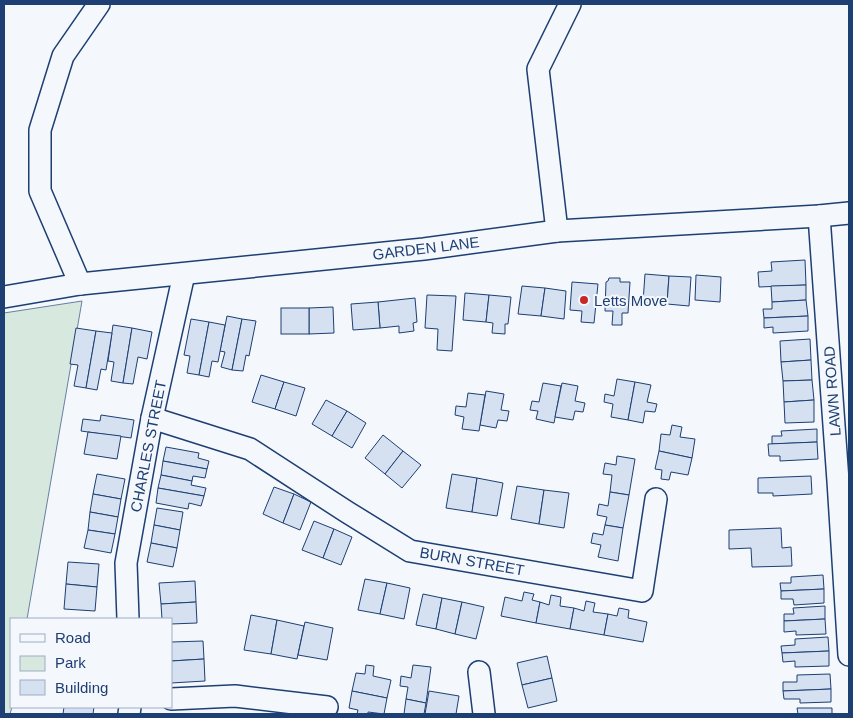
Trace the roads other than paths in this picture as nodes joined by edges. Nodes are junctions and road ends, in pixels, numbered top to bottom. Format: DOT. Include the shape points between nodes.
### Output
graph roads {
  1 [pos="99,4"];
  2 [pos="570,4"];
  3 [pos="849,213"];
  4 [pos="819,216"];
  5 [pos="557,231"];
  6 [pos="184,274"];
  7 [pos="80,284"];
  8 [pos="4,297"];
  9 [pos="152,418"];
  10 [pos="656,499"];
  11 [pos="128,618"];
  12 [pos="849,655"];
  13 [pos="478,672"];
  14 [pos="172,699"];
  15 [pos="327,707"];
  16 [pos="484,714"];
  1 -- 7 [label="street" via="63,56 40,130 40,190"];
  2 -- 5 [label="street" via="538,69"];
  3 -- 4 [label="street, GARDEN LANE"];
  4 -- 5 [label="street, GARDEN LANE"];
  4 -- 12 [label="street, LAWN ROAD"];
  5 -- 6 [label="street, GARDEN LANE" via="424,249"];
  6 -- 7 [label="street, GARDEN LANE"];
  6 -- 9 [label="street, CHARLES STREET"];
  7 -- 8 [label="street, GARDEN LANE"];
  9 -- 10 [label="street, BURN STREET" via="250,449 410,550 642,591"];
  9 -- 11 [label="street, CHARLES STREET" via="126,563"];
  13 -- 16 [label="street"];
  14 -- 15 [label="street" via="235,696"];
}
